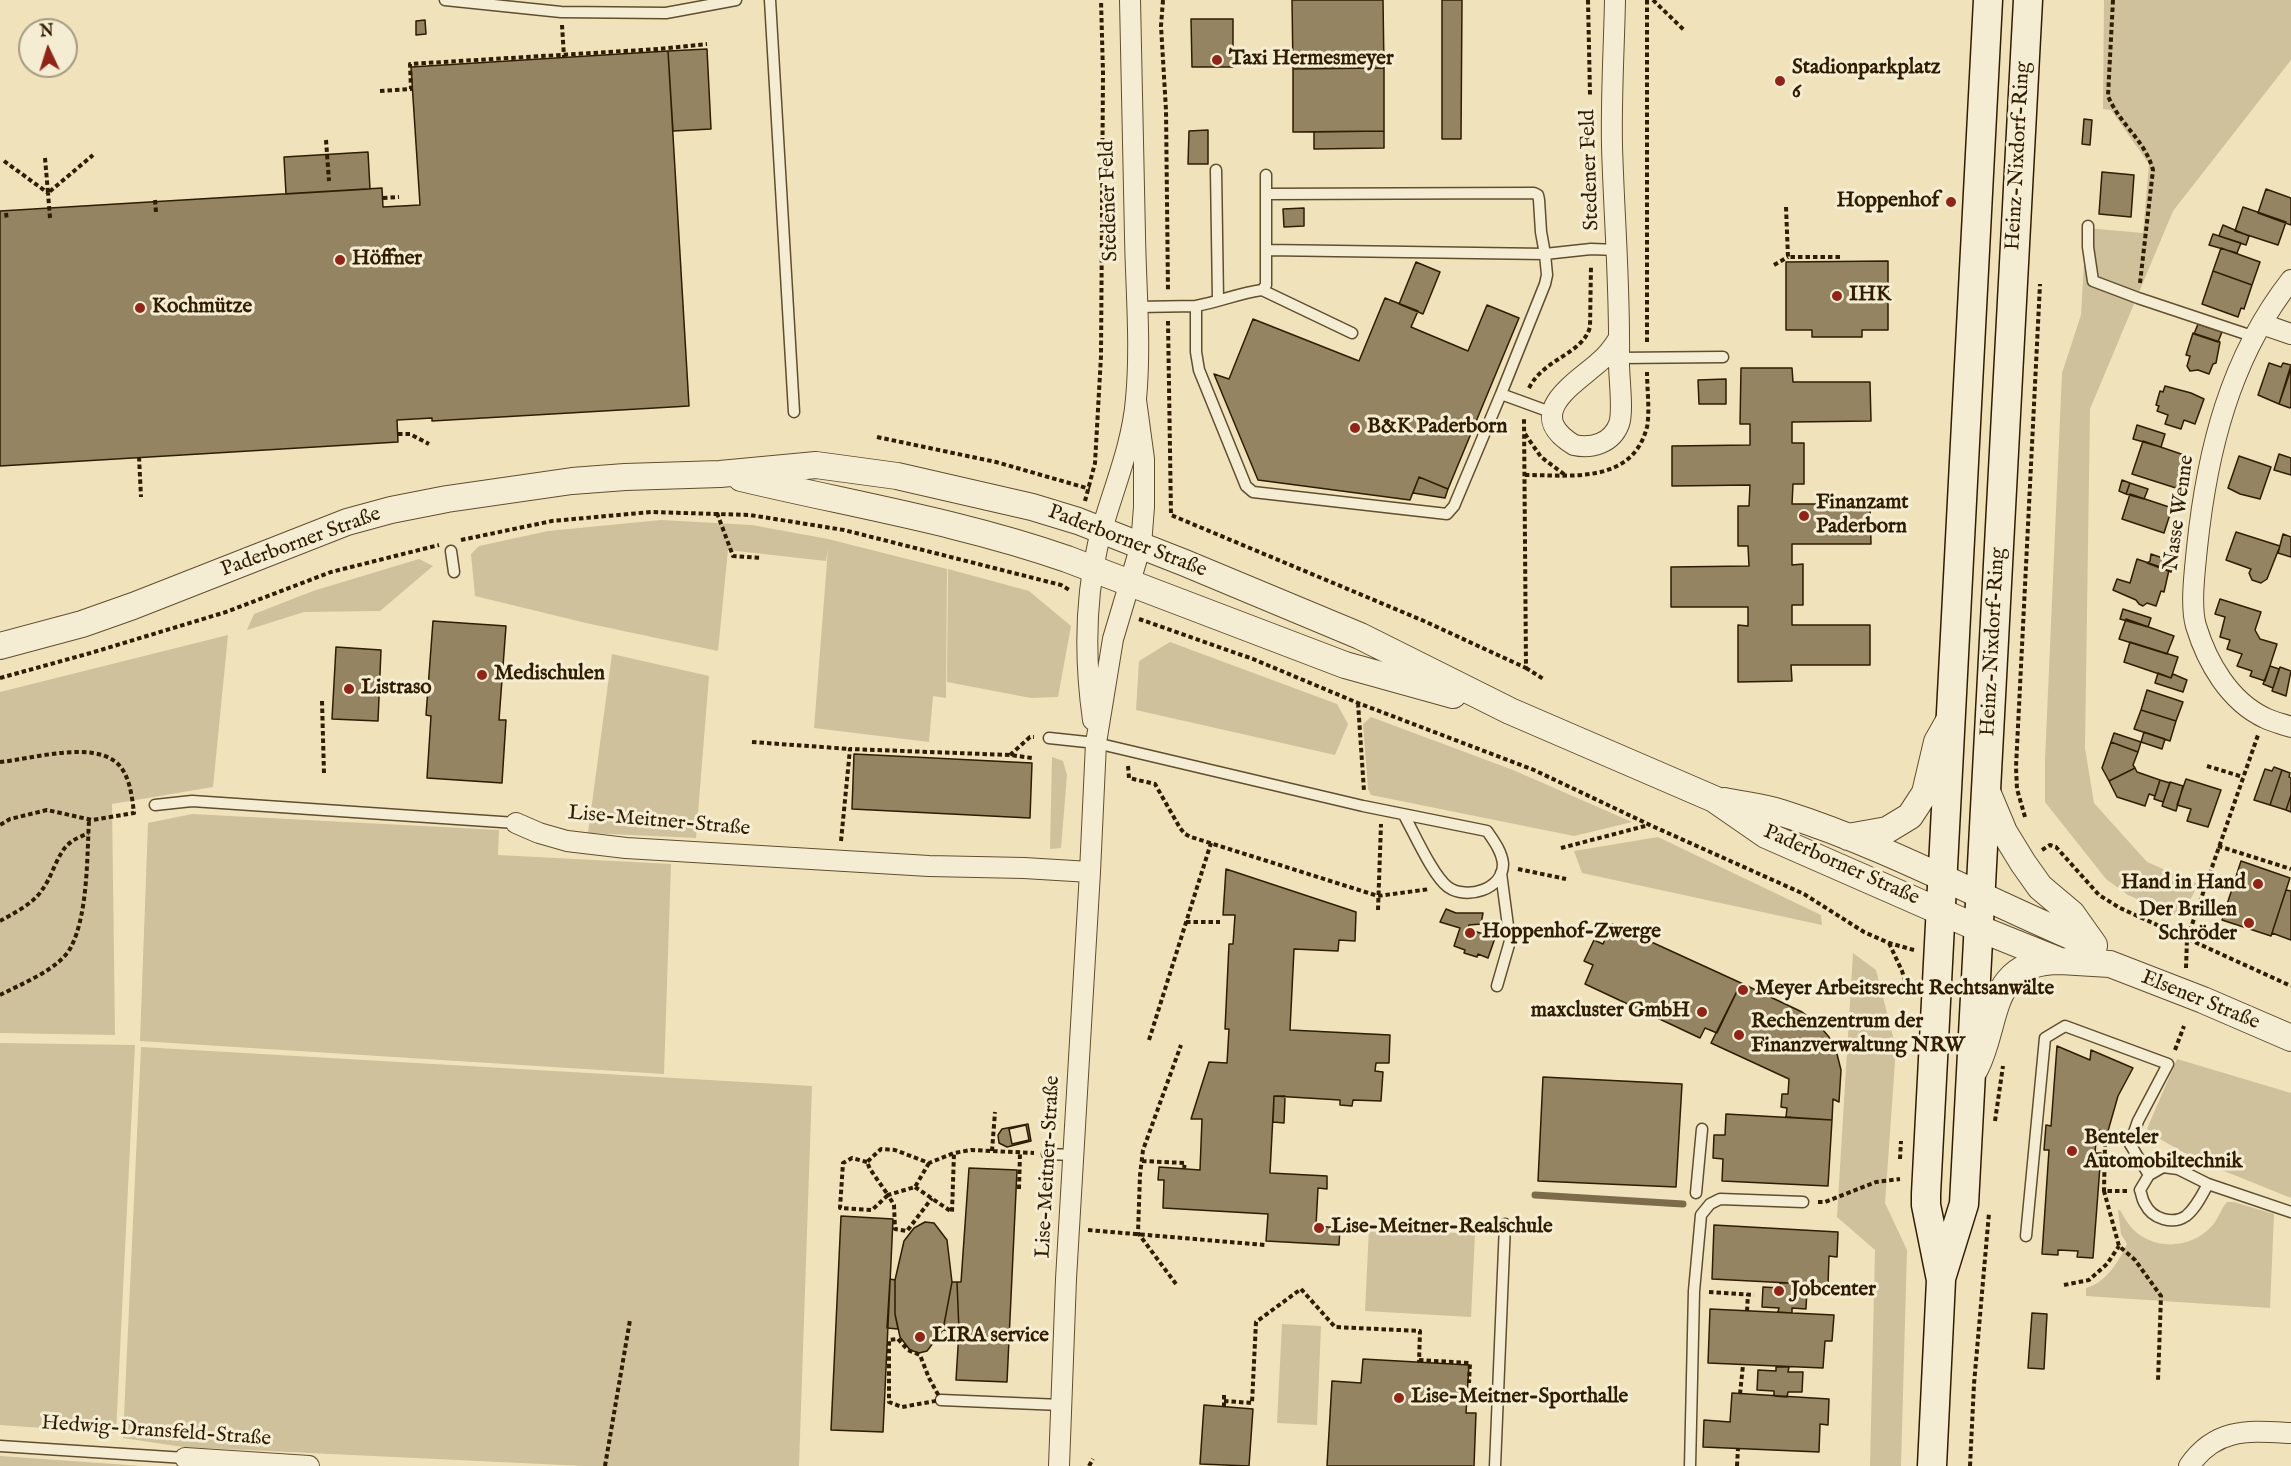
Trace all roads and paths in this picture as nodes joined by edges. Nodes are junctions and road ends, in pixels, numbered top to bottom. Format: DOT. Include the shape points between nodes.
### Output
graph roads {
  1 [pos="445,0"];
  2 [pos="736,0"];
  3 [pos="770,0"];
  4 [pos="1101,0"];
  5 [pos="1130,0"];
  6 [pos="1162,0"];
  7 [pos="1588,0"];
  8 [pos="1615,0"];
  9 [pos="1653,0"];
  10 [pos="1988,0"];
  11 [pos="2028,0"];
  12 [pos="2113,0"];
  13 [pos="562,30"];
  14 [pos="1685,31"];
  15 [pos="707,44"];
  16 [pos="564,56"];
  17 [pos="380,91"];
  18 [pos="1590,101"];
  19 [pos="326,140"];
  20 [pos="93,155"];
  21 [pos="45,158"];
  22 [pos="4,161"];
  23 [pos="1216,170"];
  24 [pos="1266,175"];
  25 [pos="329,181"];
  26 [pos="1591,181"];
  27 [pos="48,193"];
  28 [pos="1266,194"];
  29 [pos="399,197"];
  30 [pos="383,198"];
  31 [pos="155,200"];
  32 [pos="1786,207"];
  33 [pos="156,212"];
  34 [pos="6,213"];
  35 [pos="50,218"];
  36 [pos="7,220"];
  37 [pos="2088,226"];
  38 [pos="1591,249"];
  39 [pos="1267,250"];
  40 [pos="1617,250"];
  41 [pos="1545,254"];
  42 [pos="1788,257"];
  43 [pos="1840,257"];
  44 [pos="1774,266"];
  45 [pos="2291,280"];
  46 [pos="2040,284"];
  47 [pos="1262,290"];
  48 [pos="2138,298"];
  49 [pos="1218,300"];
  50 [pos="1168,306"];
  51 [pos="1196,306"];
  52 [pos="1137,307"];
  53 [pos="2258,330"];
  54 [pos="1352,333"];
  55 [pos="2291,334"];
  56 [pos="1619,348"];
  57 [pos="1723,357"];
  58 [pos="1501,394"];
  59 [pos="1136,400"];
  60 [pos="1525,403"];
  61 [pos="794,412"];
  62 [pos="1553,412"];
  63 [pos="1524,433"];
  64 [pos="398,434"];
  65 [pos="878,436"];
  66 [pos="429,444"];
  67 [pos="139,457"];
  68 [pos="720,474"];
  69 [pos="1565,475"];
  70 [pos="1090,489"];
  71 [pos="1112,497"];
  72 [pos="141,498"];
  73 [pos="1144,507"];
  74 [pos="717,513"];
  75 [pos="1171,515"];
  76 [pos="1078,521"];
  77 [pos="1102,530"];
  78 [pos="460,540"];
  79 [pos="1141,545"];
  80 [pos="450,546"];
  81 [pos="762,558"];
  82 [pos="1067,558"];
  83 [pos="1094,569"];
  84 [pos="454,572"];
  85 [pos="1130,582"];
  86 [pos="1060,585"];
  87 [pos="1090,601"];
  88 [pos="1120,612"];
  89 [pos="0,646"];
  90 [pos="1526,668"];
  91 [pos="0,678"];
  92 [pos="1545,680"];
  93 [pos="322,701"];
  94 [pos="1358,703"];
  95 [pos="1510,711"];
  96 [pos="1950,718"];
  97 [pos="2264,718"];
  98 [pos="2291,727"];
  99 [pos="1030,737"];
  100 [pos="1049,738"];
  101 [pos="752,742"];
  102 [pos="1096,743"];
  103 [pos="850,749"];
  104 [pos="1128,750"];
  105 [pos="1010,755"];
  106 [pos="1032,758"];
  107 [pos="0,762"];
  108 [pos="2207,766"];
  109 [pos="324,774"];
  110 [pos="2243,777"];
  111 [pos="1986,789"];
  112 [pos="1714,799"];
  113 [pos="155,805"];
  114 [pos="1363,807"];
  115 [pos="1382,811"];
  116 [pos="1404,815"];
  117 [pos="89,820"];
  118 [pos="516,823"];
  119 [pos="2027,823"];
  120 [pos="0,825"];
  121 [pos="1650,825"];
  122 [pos="88,833"];
  123 [pos="1848,837"];
  124 [pos="2036,841"];
  125 [pos="1211,843"];
  126 [pos="2218,846"];
  127 [pos="1561,848"];
  128 [pos="839,861"];
  129 [pos="1502,869"];
  130 [pos="2291,869"];
  131 [pos="1090,872"];
  132 [pos="1942,876"];
  133 [pos="1566,879"];
  134 [pos="1447,886"];
  135 [pos="1980,895"];
  136 [pos="1378,896"];
  137 [pos="1377,910"];
  138 [pos="1940,910"];
  139 [pos="0,921"];
  140 [pos="1186,922"];
  141 [pos="1220,922"];
  142 [pos="1978,928"];
  143 [pos="2187,939"];
  144 [pos="1916,951"];
  145 [pos="2102,955"];
  146 [pos="2060,961"];
  147 [pos="1497,986"];
  148 [pos="2291,986"];
  149 [pos="0,995"];
  150 [pos="2184,1026"];
  151 [pos="2291,1038"];
  152 [pos="1149,1040"];
  153 [pos="1181,1045"];
  154 [pos="2003,1063"];
  155 [pos="2168,1064"];
  156 [pos="1970,1079"];
  157 [pos="995,1112"];
  158 [pos="1702,1129"];
  159 [pos="1994,1130"];
  160 [pos="2096,1142"];
  161 [pos="992,1151"];
  162 [pos="954,1153"];
  163 [pos="1020,1153"];
  164 [pos="1047,1154"];
  165 [pos="1073,1155"];
  166 [pos="1142,1161"];
  167 [pos="867,1162"];
  168 [pos="928,1164"];
  169 [pos="1184,1168"];
  170 [pos="2149,1175"];
  171 [pos="1900,1179"];
  172 [pos="2208,1184"];
  173 [pos="915,1187"];
  174 [pos="1018,1189"];
  175 [pos="2140,1190"];
  176 [pos="2104,1191"];
  177 [pos="1696,1193"];
  178 [pos="888,1195"];
  179 [pos="932,1198"];
  180 [pos="1803,1202"];
  181 [pos="1989,1211"];
  182 [pos="2291,1212"];
  183 [pos="1505,1224"];
  184 [pos="1069,1229"];
  185 [pos="1138,1233"];
  186 [pos="2026,1236"];
  187 [pos="1265,1245"];
  188 [pos="2119,1246"];
  189 [pos="1941,1280"];
  190 [pos="1176,1284"];
  191 [pos="2064,1285"];
  192 [pos="1709,1292"];
  193 [pos="1748,1294"];
  194 [pos="1754,1295"];
  195 [pos="1747,1311"];
  196 [pos="630,1320"];
  197 [pos="1743,1365"];
  198 [pos="2158,1381"];
  199 [pos="1224,1393"];
  200 [pos="1740,1394"];
  201 [pos="1468,1396"];
  202 [pos="1498,1398"];
  203 [pos="941,1400"];
  204 [pos="1061,1406"];
  205 [pos="2291,1433"];
  206 [pos="0,1446"];
  207 [pos="1737,1448"];
  208 [pos="185,1458"];
  209 [pos="1093,1459"];
  210 [pos="309,1466"];
  211 [pos="605,1466"];
  212 [pos="1059,1466"];
  213 [pos="1089,1466"];
  214 [pos="1495,1466"];
  215 [pos="1690,1466"];
  216 [pos="1737,1466"];
  217 [pos="1932,1466"];
  218 [pos="1970,1466"];
  219 [pos="2189,1466"];
  1 -- 2 [label="lane" via="561,12 654,13"];
  3 -- 61 [label="lane"];
  4 -- 70 [label="path" via="1101,356 1098,436"];
  5 -- 52 [label="street, Stedener Feld"];
  6 -- 50 [label="path"];
  7 -- 18 [label="path"];
  8 -- 40 [label="street, Stedener Feld" via="1612,146"];
  9 -- 14 [label="path"];
  10 -- 96 [label="main road, Heinz-Nixdorf-Ring"];
  11 -- 111 [label="main road, Heinz-Nixdorf-Ring"];
  12 -- 48 [label="path" via="2108,96 2114,111 2149,154 2153,170"];
  13 -- 16 [label="path"];
  15 -- 16 [label="path"];
  16 -- 17 [label="path" via="410,64 411,88"];
  19 -- 25 [label="path"];
  20 -- 27 [label="path"];
  21 -- 27 [label="path"];
  22 -- 27 [label="path"];
  23 -- 49 [label="lane"];
  24 -- 28 [label="lane"];
  26 -- 38 [label="path"];
  27 -- 35 [label="path"];
  28 -- 39 [label="lane"];
  28 -- 41 [label="lane" via="1534,193 1539,200"];
  29 -- 30 [label="path"];
  31 -- 33 [label="path"];
  32 -- 42 [label="path"];
  34 -- 36 [label="path"];
  37 -- 48 [label="lane" via="2093,281"];
  38 -- 40 [label="lane"];
  38 -- 41 [label="lane"];
  38 -- 60 [label="path" via="1588,335 1540,372"];
  39 -- 41 [label="lane"];
  39 -- 47 [label="lane" via="1267,280"];
  40 -- 56 [label="street, Stedener Feld"];
  41 -- 58 [label="lane" via="1545,284"];
  42 -- 43 [label="path"];
  42 -- 44 [label="path"];
  45 -- 53 [label="street, Nasse Wenne"];
  46 -- 119 [label="path" via="2016,767 2017,789"];
  47 -- 49 [label="lane"];
  47 -- 54 [label="lane"];
  48 -- 53 [label="lane"];
  49 -- 51 [label="lane"];
  50 -- 51 [label="lane"];
  50 -- 52 [label="lane"];
  50 -- 75 [label="path"];
  51 -- 58 [label="lane" via="1199,370 1246,486 1253,492 1448,514"];
  52 -- 59 [label="street, Stedener Feld"];
  53 -- 55 [label="street"];
  53 -- 97 [label="street, Nasse Wenne" via="2237,370 2211,459 2193,581 2195,624 2213,666 2230,693"];
  56 -- 57 [label="lane"];
  56 -- 62 [label="street" via="1563,392"];
  56 -- 62 [label="street, Stedener Feld" via="1620,419 1607,440 1591,446 1574,445 1557,430"];
  58 -- 60 [label="lane"];
  59 -- 71 [label="street, Stedener Feld"];
  59 -- 73 [label="street, Stedener Feld" via="1143,436"];
  60 -- 62 [label="lane"];
  60 -- 63 [label="path"];
  63 -- 69 [label="path" via="1541,457"];
  63 -- 90 [label="path"];
  64 -- 66 [label="path" via="410,434"];
  65 -- 70 [label="path" via="996,462"];
  67 -- 72 [label="path"];
  68 -- 76 [label="street, Paderborner Straße" via="816,465 939,484"];
  68 -- 82 [label="street, Paderborner Straße" via="910,515"];
  68 -- 89 [label="street, Paderborner Straße" via="572,482 391,510 304,538 123,610"];
  70 -- 71 [label="path"];
  70 -- 76 [label="path"];
  71 -- 77 [label="street, Stedener Feld"];
  73 -- 75 [label="path"];
  73 -- 79 [label="street, Stedener Feld"];
  74 -- 78 [label="path" via="651,512 552,521"];
  74 -- 81 [label="path" via="733,556"];
  74 -- 86 [label="path" via="844,530"];
  75 -- 90 [label="path"];
  76 -- 77 [label="street, Paderborner Straße"];
  77 -- 79 [label="street, Paderborner Straße"];
  77 -- 83 [label="street, Lise-Meitner-Straße"];
  79 -- 85 [label="street, Stedener Feld"];
  79 -- 95 [label="street, Paderborner Straße" via="1360,636"];
  80 -- 84 [label="lane"];
  80 -- 91 [label="path" via="331,572 226,612"];
  82 -- 83 [label="street, Paderborner Straße"];
  82 -- 86 [label="path"];
  83 -- 85 [label="street, Paderborner Straße"];
  83 -- 87 [label="street, Lise-Meitner-Straße"];
  85 -- 88 [label="street, Lise-Meitner-Straße"];
  85 -- 95 [label="street, Paderborner Straße" via="1345,665"];
  86 -- 87 [label="path"];
  87 -- 102 [label="street, Lise-Meitner-Straße" via="1088,681"];
  88 -- 94 [label="path" via="1253,659"];
  88 -- 102 [label="street, Lise-Meitner-Straße"];
  90 -- 92 [label="path"];
  93 -- 109 [label="path"];
  94 -- 114 [label="path"];
  94 -- 121 [label="path" via="1534,770"];
  95 -- 112 [label="street, Paderborner Straße"];
  96 -- 123 [label="street" via="1937,742 1925,792 1910,816 1887,830"];
  96 -- 132 [label="main road, Heinz-Nixdorf-Ring"];
  97 -- 98 [label="street, Nasse Wenne"];
  97 -- 110 [label="path"];
  99 -- 105 [label="path"];
  100 -- 102 [label="lane"];
  101 -- 103 [label="path"];
  102 -- 104 [label="lane"];
  102 -- 131 [label="street, Lise-Meitner-Straße"];
  103 -- 105 [label="path"];
  103 -- 128 [label="path"];
  104 -- 114 [label="lane"];
  104 -- 125 [label="path" via="1129,778 1155,784 1185,834"];
  105 -- 106 [label="path"];
  107 -- 117 [label="path" via="90,753 104,755 118,764 130,789 134,813"];
  108 -- 110 [label="path"];
  110 -- 126 [label="path"];
  111 -- 135 [label="main road, Heinz-Nixdorf-Ring"];
  111 -- 145 [label="street" via="2004,832 2040,887 2072,914"];
  112 -- 123 [label="street, Paderborner Straße" via="1781,812"];
  112 -- 138 [label="street, Paderborner Straße" via="1766,835"];
  113 -- 118 [label="lane, Lise-Meitner-Straße" via="192,801"];
  114 -- 115 [label="lane"];
  115 -- 116 [label="lane"];
  115 -- 136 [label="path"];
  116 -- 129 [label="lane" via="1487,831 1499,850"];
  116 -- 134 [label="lane"];
  117 -- 120 [label="path" via="47,810"];
  117 -- 122 [label="path"];
  118 -- 128 [label="street, Lise-Meitner-Straße" via="567,842"];
  121 -- 127 [label="path"];
  121 -- 144 [label="path" via="1804,894 1864,932"];
  122 -- 139 [label="path" via="62,851 41,893"];
  122 -- 149 [label="path" via="86,877 71,948 47,971"];
  123 -- 132 [label="street, Paderborner Straße"];
  124 -- 143 [label="path" via="2041,850 2050,845 2056,847 2099,895"];
  125 -- 136 [label="path"];
  125 -- 140 [label="path"];
  126 -- 130 [label="path"];
  126 -- 143 [label="path"];
  128 -- 131 [label="street, Lise-Meitner-Straße"];
  129 -- 133 [label="path"];
  129 -- 134 [label="lane" via="1495,881 1478,892 1458,892"];
  129 -- 147 [label="lane" via="1510,941"];
  131 -- 165 [label="street, Lise-Meitner-Straße"];
  132 -- 135 [label="street, Elsener Straße"];
  132 -- 138 [label="main road, Heinz-Nixdorf-Ring"];
  134 -- 136 [label="path"];
  135 -- 142 [label="main road, Heinz-Nixdorf-Ring"];
  135 -- 145 [label="street, Elsener Straße"];
  136 -- 137 [label="path"];
  138 -- 142 [label="street, Elsener Straße"];
  138 -- 189 [label="main road, Heinz-Nixdorf-Ring" via="1926,1205"];
  140 -- 141 [label="path"];
  140 -- 152 [label="path"];
  142 -- 146 [label="street, Elsener Straße"];
  142 -- 156 [label="main road, Heinz-Nixdorf-Ring"];
  143 -- 148 [label="path"];
  145 -- 146 [label="street, Elsener Straße"];
  145 -- 151 [label="street, Elsener Straße"];
  146 -- 156 [label="street" via="2034,964 2000,991 1983,1055"];
  150 -- 155 [label="path"];
  153 -- 166 [label="path"];
  154 -- 159 [label="path"];
  155 -- 170 [label="lane" via="2130,1144"];
  155 -- 186 [label="lane" via="2065,1026 2045,1038"];
  156 -- 189 [label="main road, Heinz-Nixdorf-Ring" via="1964,1204"];
  157 -- 161 [label="path"];
  158 -- 177 [label="lane"];
  160 -- 176 [label="path" via="2105,1144"];
  161 -- 162 [label="path"];
  161 -- 163 [label="path"];
  162 -- 168 [label="path"];
  162 -- 179 [label="path" via="951,1212"];
  163 -- 164 [label="path"];
  163 -- 174 [label="path"];
  164 -- 165 [label="lane"];
  165 -- 184 [label="street, Lise-Meitner-Straße"];
  166 -- 169 [label="path" via="1185,1163"];
  166 -- 185 [label="path"];
  167 -- 168 [label="path" via="881,1149 895,1150"];
  167 -- 178 [label="path"];
  167 -- 178 [label="path" via="852,1158 843,1163 840,1208 872,1210"];
  168 -- 173 [label="path"];
  170 -- 172 [label="lane" via="2163,1167 2178,1168"];
  170 -- 175 [label="lane"];
  171 -- 180 [label="path" via="1876,1182 1826,1202"];
  172 -- 175 [label="lane" via="2184,1217 2171,1221 2157,1218 2145,1206"];
  172 -- 182 [label="lane"];
  173 -- 178 [label="path"];
  173 -- 179 [label="path"];
  175 -- 176 [label="path"];
  176 -- 188 [label="path"];
  178 -- 179 [label="path" via="894,1205 895,1229 907,1231"];
  180 -- 215 [label="lane" via="1720,1199 1701,1215 1694,1291"];
  181 -- 218 [label="path"];
  183 -- 202 [label="lane"];
  184 -- 185 [label="path"];
  184 -- 204 [label="street, Lise-Meitner-Straße"];
  185 -- 187 [label="path"];
  185 -- 190 [label="path"];
  188 -- 191 [label="path" via="2090,1280"];
  188 -- 198 [label="path" via="2135,1260 2161,1296"];
  189 -- 217 [label="main road, Heinz-Nixdorf-Ring"];
  192 -- 193 [label="path"];
  193 -- 194 [label="path"];
  193 -- 195 [label="path"];
  196 -- 211 [label="path"];
  197 -- 200 [label="path"];
  199 -- 201 [label="path" via="1224,1404 1252,1403 1256,1322 1301,1289 1335,1327 1420,1331 1419,1361 1470,1363"];
  201 -- 202 [label="lane"];
  202 -- 214 [label="lane"];
  203 -- 203 [label="path" via="920,1355 908,1350 898,1339 889,1340 888,1402 902,1407"];
  203 -- 204 [label="lane"];
  204 -- 212 [label="street, Lise-Meitner-Straße"];
  205 -- 219 [label="street" via="2241,1431 2219,1438 2207,1445"];
  206 -- 208 [label="lane, Hedwig-Dransfeld-Straße"];
  207 -- 216 [label="path"];
  208 -- 210 [label="street, Hedwig-Dransfeld-Straße"];
  209 -- 213 [label="path"];
}
